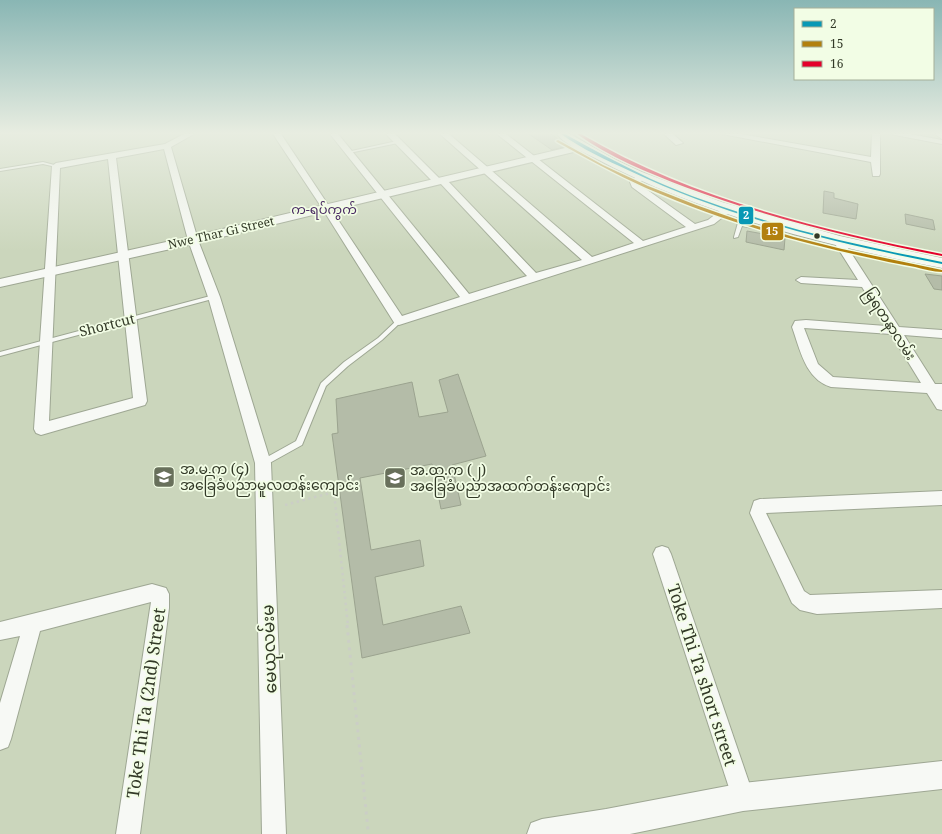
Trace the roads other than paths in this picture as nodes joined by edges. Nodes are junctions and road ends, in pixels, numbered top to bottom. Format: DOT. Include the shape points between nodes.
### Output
graph roads {
  1 [pos="56,173"];
  2 [pos="114,173"];
  3 [pos="174,173"];
  4 [pos="303,173"];
  5 [pos="366,173"];
  6 [pos="431,173"];
  7 [pos="474,173"];
  8 [pos="489,173"];
  9 [pos="552,173"];
  10 [pos="635,173"];
  11 [pos="641,176"];
  12 [pos="440,181"];
  13 [pos="383,194"];
  14 [pos="327,208"];
  15 [pos="728,209"];
  16 [pos="741,219"];
  17 [pos="693,227"];
  18 [pos="769,230"];
  19 [pos="736,237"];
  20 [pos="193,240"];
  21 [pos="840,242"];
  22 [pos="641,244"];
  23 [pos="123,255"];
  24 [pos="590,261"];
  25 [pos="942,263"];
  26 [pos="51,271"];
  27 [pos="534,276"];
  28 [pos="801,280"];
  29 [pos="0,283"];
  30 [pos="865,284"];
  31 [pos="214,297"];
  32 [pos="467,299"];
  33 [pos="130,319"];
  34 [pos="399,321"];
  35 [pos="895,331"];
  36 [pos="942,334"];
  37 [pos="46,341"];
  38 [pos="0,354"];
  39 [pos="936,388"];
  40 [pos="942,405"];
  41 [pos="263,463"];
  42 [pos="942,498"];
  43 [pos="662,554"];
  44 [pos="942,599"];
  45 [pos="33,624"];
  46 [pos="0,631"];
  47 [pos="0,739"];
  48 [pos="942,775"];
  49 [pos="743,797"];
  50 [pos="128,834"];
  51 [pos="274,834"];
  52 [pos="542,834"];
  1 -- 26 [label="street"];
  2 -- 23 [label="street"];
  3 -- 20 [label="street, မေယုလမ်းမ"];
  4 -- 14 [label="street"];
  5 -- 13 [label="street"];
  6 -- 12 [label="street"];
  7 -- 12 [label="street, Nwe Thar Gi Street"];
  8 -- 24 [label="street"];
  9 -- 22 [label="street"];
  10 -- 11 [label="main road"];
  11 -- 15 [label="main road"];
  11 -- 17 [label="street" via="634,182 635,185"];
  12 -- 13 [label="street, Nwe Thar Gi Street"];
  12 -- 27 [label="street"];
  13 -- 14 [label="street, Nwe Thar Gi Street"];
  13 -- 32 [label="street"];
  14 -- 20 [label="street, Nwe Thar Gi Street"];
  14 -- 34 [label="street"];
  15 -- 16 [label="main road"];
  15 -- 17 [label="street" via="708,223"];
  16 -- 18 [label="lane"];
  16 -- 19 [label="lane"];
  16 -- 21 [label="main road"];
  17 -- 22 [label="street"];
  20 -- 23 [label="street, Nwe Thar Gi Street"];
  20 -- 31 [label="street, မေယုလမ်းမ"];
  21 -- 25 [label="main road"];
  21 -- 30 [label="street, မြရတနာလမ်း"];
  22 -- 24 [label="street"];
  23 -- 26 [label="street, Nwe Thar Gi Street"];
  23 -- 33 [label="street"];
  24 -- 27 [label="street"];
  26 -- 29 [label="street, Nwe Thar Gi Street"];
  26 -- 37 [label="street"];
  27 -- 32 [label="street"];
  28 -- 30 [label="street"];
  30 -- 35 [label="street, မြရတနာလမ်း"];
  31 -- 33 [label="lane, Shortcut"];
  31 -- 41 [label="street, မေယုလမ်းမ"];
  32 -- 34 [label="street"];
  33 -- 37 [label="lane, Shortcut"];
  33 -- 37 [label="street" via="140,401 41,429"];
  34 -- 41 [label="lane" via="324,385 299,443"];
  35 -- 36 [label="street"];
  35 -- 39 [label="street, မြရတနာလမ်း"];
  35 -- 39 [label="street" via="799,324 798,327 815,371 821,378 832,382"];
  37 -- 38 [label="lane, Shortcut"];
  39 -- 40 [label="street, မြရတနာလမ်း"];
  41 -- 51 [label="street, မေယုလမ်းမ"];
  42 -- 44 [label="street" via="760,506 758,513 798,597 806,604"];
  43 -- 49 [label="street, Toke Thi Ta short street"];
  45 -- 46 [label="street, Toke Thi Ta (2nd) Street"];
  45 -- 47 [label="street"];
  45 -- 50 [label="street, Toke Thi Ta (2nd) Street" via="152,593 160,594"];
  48 -- 49 [label="street"];
  49 -- 52 [label="street"];
}
